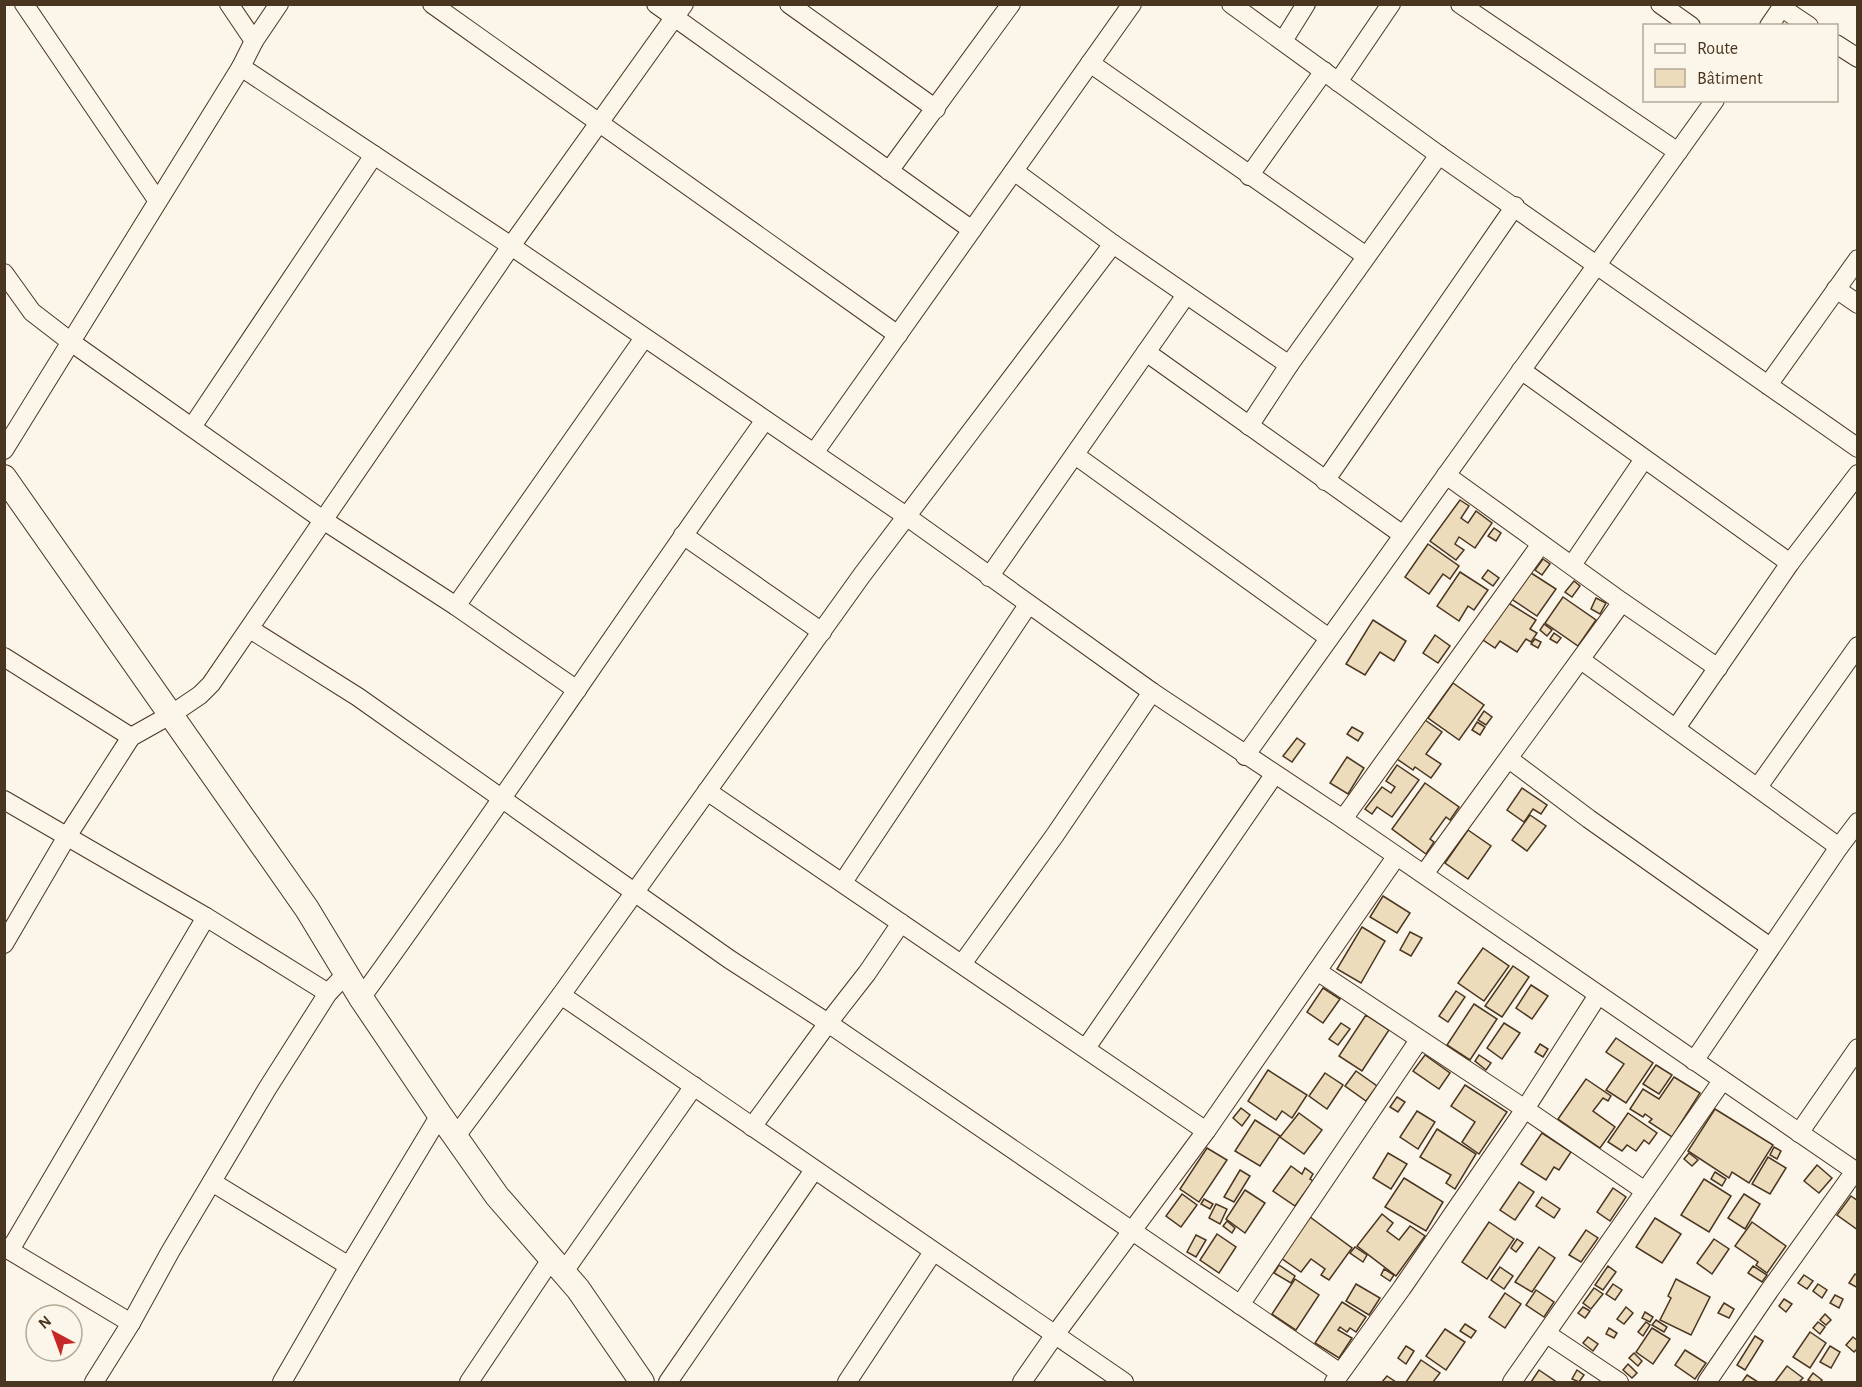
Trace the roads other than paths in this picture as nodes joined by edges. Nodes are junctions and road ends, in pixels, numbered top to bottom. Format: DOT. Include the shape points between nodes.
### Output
graph roads {
  1 [pos="24,4"];
  2 [pos="229,4"];
  3 [pos="279,4"];
  4 [pos="432,4"];
  5 [pos="656,4"];
  6 [pos="789,4"];
  7 [pos="1132,4"];
  8 [pos="1231,4"];
  9 [pos="1306,4"];
  10 [pos="1391,4"];
  11 [pos="1009,5"];
  12 [pos="1464,5"];
  13 [pos="1663,5"];
  14 [pos="1783,6"];
  15 [pos="679,11"];
  16 [pos="1688,24"];
  17 [pos="1770,24"];
  18 [pos="1806,24"];
  19 [pos="254,41"];
  20 [pos="1282,41"];
  21 [pos="1838,45"];
  22 [pos="1857,58"];
  23 [pos="1090,63"];
  24 [pos="241,67"];
  25 [pos="1331,76"];
  26 [pos="1714,102"];
  27 [pos="936,109"];
  28 [pos="599,122"];
  29 [pos="1678,152"];
  30 [pos="374,154"];
  31 [pos="1439,155"];
  32 [pos="889,171"];
  33 [pos="1014,171"];
  34 [pos="1249,176"];
  35 [pos="157,200"];
  36 [pos="1515,206"];
  37 [pos="972,230"];
  38 [pos="1113,244"];
  39 [pos="511,246"];
  40 [pos="1366,256"];
  41 [pos="1857,259"];
  42 [pos="1596,266"];
  43 [pos="4,273"];
  44 [pos="1836,290"];
  45 [pos="1186,295"];
  46 [pos="1857,304"];
  47 [pos="898,335"];
  48 [pos="644,338"];
  49 [pos="71,342"];
  50 [pos="1146,352"];
  51 [pos="1289,365"];
  52 [pos="1521,370"];
  53 [pos="1768,385"];
  54 [pos="765,420"];
  55 [pos="1249,426"];
  56 [pos="192,427"];
  57 [pos="1857,448"];
  58 [pos="4,450"];
  59 [pos="814,453"];
  60 [pos="1075,455"];
  61 [pos="1644,459"];
  62 [pos="1857,474"];
  63 [pos="1446,475"];
  64 [pos="4,477"];
  65 [pos="1325,481"];
  66 [pos="906,516"];
  67 [pos="323,520"];
  68 [pos="683,535"];
  69 [pos="1403,535"];
  70 [pos="1541,544"];
  71 [pos="1790,563"];
  72 [pos="1572,565"];
  73 [pos="988,577"];
  74 [pos="1622,602"];
  75 [pos="1028,605"];
  76 [pos="456,606"];
  77 [pos="250,629"];
  78 [pos="822,632"];
  79 [pos="1329,639"];
  80 [pos="1857,646"];
  81 [pos="4,657"];
  82 [pos="1581,660"];
  83 [pos="1718,668"];
  84 [pos="577,690"];
  85 [pos="1152,692"];
  86 [pos="172,714"];
  87 [pos="1676,728"];
  88 [pos="130,737"];
  89 [pos="1245,756"];
  90 [pos="1509,759"];
  91 [pos="1274,775"];
  92 [pos="1758,788"];
  93 [pos="707,791"];
  94 [pos="503,798"];
  95 [pos="4,800"];
  96 [pos="1342,819"];
  97 [pos="1857,822"];
  98 [pos="66,838"];
  99 [pos="1839,847"];
  100 [pos="1396,857"];
  101 [pos="1424,874"];
  102 [pos="843,882"];
  103 [pos="634,892"];
  104 [pos="206,917"];
  105 [pos="901,923"];
  106 [pos="4,944"];
  107 [pos="1770,947"];
  108 [pos="962,964"];
  109 [pos="1317,971"];
  110 [pos="346,974"];
  111 [pos="328,993"];
  112 [pos="561,995"];
  113 [pos="1598,995"];
  114 [pos="361,998"];
  115 [pos="828,1023"];
  116 [pos="1419,1040"];
  117 [pos="1086,1048"];
  118 [pos="1857,1048"];
  119 [pos="1694,1061"];
  120 [pos="1722,1081"];
  121 [pos="693,1086"];
  122 [pos="1525,1109"];
  123 [pos="440,1115"];
  124 [pos="752,1127"];
  125 [pos="1206,1131"];
  126 [pos="1799,1133"];
  127 [pos="456,1136"];
  128 [pos="814,1170"];
  129 [pos="1856,1172"];
  130 [pos="212,1182"];
  131 [pos="1645,1191"];
  132 [pos="1132,1232"];
  133 [pos="7,1248"];
  134 [pos="933,1252"];
  135 [pos="349,1266"];
  136 [pos="557,1266"];
  137 [pos="1240,1305"];
  138 [pos="131,1323"];
  139 [pos="1547,1334"];
  140 [pos="1054,1336"];
  141 [pos="1337,1378"];
  142 [pos="94,1383"];
  143 [pos="282,1383"];
  144 [pos="469,1383"];
  145 [pos="642,1383"];
  146 [pos="669,1383"];
  147 [pos="847,1383"];
  148 [pos="1022,1383"];
  149 [pos="1124,1383"];
  150 [pos="1512,1383"];
  151 [pos="1619,1383"];
  152 [pos="1707,1383"];
  1 -- 35 [label="street"];
  2 -- 19 [label="street"];
  3 -- 19 [label="street"];
  4 -- 28 [label="street"];
  5 -- 15 [label="street"];
  6 -- 27 [label="street"];
  7 -- 23 [label="street"];
  8 -- 20 [label="street"];
  9 -- 20 [label="street"];
  10 -- 25 [label="street"];
  11 -- 27 [label="street"];
  12 -- 29 [label="street"];
  13 -- 16 [label="street"];
  14 -- 17 [label="street"];
  14 -- 18 [label="street"];
  15 -- 28 [label="street"];
  15 -- 32 [label="street"];
  19 -- 24 [label="street"];
  20 -- 25 [label="street"];
  21 -- 22 [label="street"];
  23 -- 33 [label="street"];
  23 -- 34 [label="street"];
  24 -- 30 [label="street"];
  24 -- 35 [label="street"];
  25 -- 31 [label="street"];
  25 -- 34 [label="street"];
  26 -- 29 [label="street"];
  27 -- 32 [label="street"];
  28 -- 39 [label="street"];
  28 -- 47 [label="street"];
  29 -- 42 [label="street"];
  30 -- 39 [label="street"];
  30 -- 56 [label="street"];
  31 -- 36 [label="street"];
  31 -- 40 [label="street"];
  32 -- 37 [label="street"];
  33 -- 37 [label="street"];
  33 -- 38 [label="street"];
  34 -- 40 [label="street"];
  35 -- 49 [label="street"];
  36 -- 42 [label="street"];
  36 -- 65 [label="street"];
  37 -- 47 [label="street"];
  38 -- 45 [label="street"];
  38 -- 66 [label="street"];
  39 -- 48 [label="street"];
  39 -- 67 [label="street"];
  40 -- 51 [label="street"];
  41 -- 44 [label="street"];
  42 -- 52 [label="street"];
  42 -- 53 [label="street"];
  43 -- 49 [label="street" via="32,312"];
  44 -- 46 [label="street"];
  44 -- 53 [label="street"];
  45 -- 50 [label="street"];
  45 -- 51 [label="street"];
  47 -- 59 [label="street"];
  48 -- 54 [label="street"];
  48 -- 76 [label="street"];
  49 -- 56 [label="street"];
  49 -- 58 [label="street"];
  50 -- 55 [label="street"];
  50 -- 60 [label="street"];
  51 -- 55 [label="street"];
  52 -- 61 [label="street"];
  52 -- 63 [label="street"];
  53 -- 57 [label="street"];
  54 -- 59 [label="street"];
  54 -- 68 [label="street"];
  55 -- 65 [label="street"];
  56 -- 67 [label="street"];
  59 -- 66 [label="street"];
  60 -- 73 [label="street"];
  60 -- 79 [label="street"];
  61 -- 71 [label="street"];
  61 -- 72 [label="street"];
  62 -- 71 [label="street"];
  63 -- 69 [label="street"];
  63 -- 70 [label="street"];
  64 -- 86 [label="main road"];
  65 -- 69 [label="street"];
  66 -- 73 [label="street"];
  66 -- 78 [label="street"];
  67 -- 76 [label="street"];
  67 -- 77 [label="street"];
  68 -- 78 [label="street"];
  68 -- 84 [label="street"];
  69 -- 79 [label="street"];
  70 -- 72 [label="street"];
  70 -- 96 [label="street"];
  71 -- 83 [label="street"];
  72 -- 74 [label="street"];
  73 -- 75 [label="street"];
  74 -- 82 [label="street"];
  74 -- 83 [label="street"];
  75 -- 85 [label="street"];
  75 -- 102 [label="street"];
  76 -- 84 [label="street"];
  77 -- 86 [label="street" via="212,684"];
  77 -- 94 [label="street" via="358,697"];
  78 -- 93 [label="street"];
  79 -- 89 [label="street"];
  80 -- 92 [label="street"];
  81 -- 88 [label="street"];
  82 -- 87 [label="street"];
  82 -- 90 [label="street"];
  83 -- 87 [label="street"];
  84 -- 94 [label="street"];
  85 -- 89 [label="street"];
  85 -- 108 [label="street"];
  86 -- 88 [label="street"];
  86 -- 110 [label="main road" via="307,909"];
  87 -- 92 [label="street"];
  88 -- 98 [label="street"];
  89 -- 91 [label="street"];
  90 -- 101 [label="street"];
  90 -- 107 [label="street"];
  91 -- 96 [label="street"];
  91 -- 117 [label="street"];
  92 -- 99 [label="street"];
  93 -- 102 [label="street"];
  93 -- 103 [label="street"];
  94 -- 103 [label="street"];
  94 -- 114 [label="street"];
  95 -- 98 [label="street"];
  96 -- 100 [label="street"];
  97 -- 99 [label="street"];
  98 -- 104 [label="street"];
  98 -- 106 [label="street"];
  99 -- 107 [label="street"];
  100 -- 101 [label="street"];
  100 -- 109 [label="street"];
  101 -- 113 [label="street"];
  102 -- 105 [label="street"];
  103 -- 112 [label="street"];
  103 -- 115 [label="street"];
  104 -- 111 [label="street"];
  104 -- 133 [label="street"];
  105 -- 108 [label="street"];
  105 -- 115 [label="street"];
  107 -- 119 [label="street"];
  108 -- 117 [label="street"];
  109 -- 116 [label="street"];
  109 -- 125 [label="street"];
  110 -- 111 [label="street"];
  110 -- 114 [label="main road"];
  111 -- 130 [label="street"];
  112 -- 121 [label="street"];
  112 -- 127 [label="street"];
  113 -- 119 [label="street"];
  113 -- 122 [label="street"];
  114 -- 123 [label="main road"];
  115 -- 124 [label="street"];
  115 -- 132 [label="street"];
  116 -- 122 [label="street"];
  116 -- 137 [label="street"];
  117 -- 125 [label="street"];
  118 -- 126 [label="street"];
  119 -- 120 [label="street"];
  120 -- 126 [label="street"];
  120 -- 131 [label="street"];
  121 -- 124 [label="street"];
  121 -- 136 [label="street"];
  122 -- 131 [label="street"];
  122 -- 141 [label="street"];
  123 -- 127 [label="main road"];
  123 -- 135 [label="street"];
  124 -- 128 [label="street"];
  125 -- 132 [label="street"];
  126 -- 129 [label="street"];
  127 -- 136 [label="main road" via="497,1196"];
  128 -- 134 [label="street"];
  128 -- 146 [label="street"];
  129 -- 152 [label="street"];
  130 -- 135 [label="street"];
  130 -- 138 [label="street"];
  131 -- 139 [label="street"];
  132 -- 137 [label="street"];
  132 -- 140 [label="street"];
  133 -- 138 [label="street"];
  134 -- 140 [label="street"];
  134 -- 147 [label="street"];
  135 -- 143 [label="street"];
  136 -- 144 [label="street"];
  136 -- 145 [label="main road" via="578,1289"];
  137 -- 141 [label="street"];
  138 -- 142 [label="street"];
  139 -- 150 [label="street"];
  139 -- 151 [label="street"];
  140 -- 148 [label="street"];
  140 -- 149 [label="street"];
}
